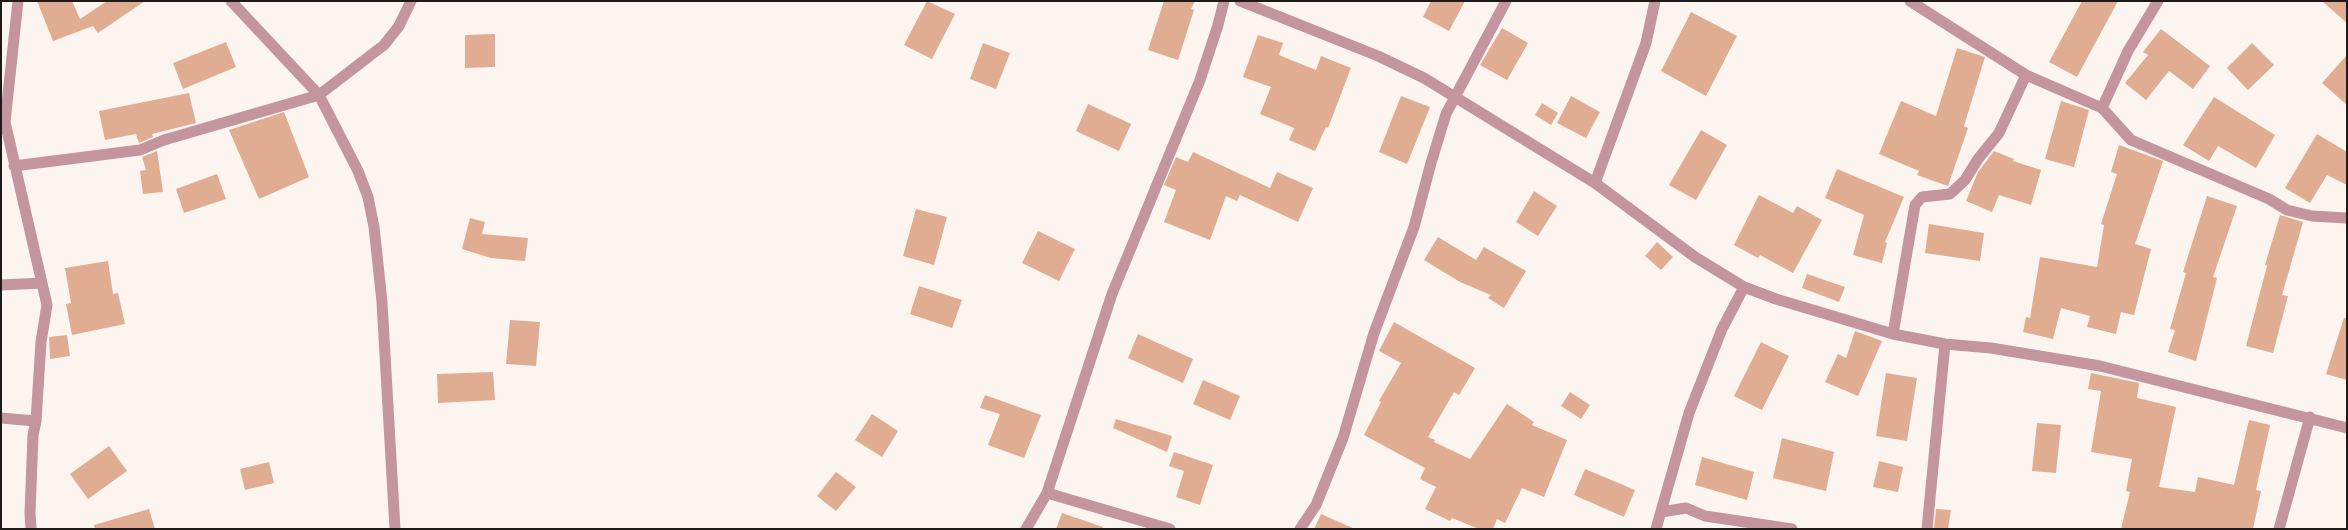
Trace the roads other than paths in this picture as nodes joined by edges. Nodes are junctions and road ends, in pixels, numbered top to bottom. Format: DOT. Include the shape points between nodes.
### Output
graph roads {
  1 [pos="18,1"];
  2 [pos="231,1"];
  3 [pos="411,1"];
  4 [pos="1224,1"];
  5 [pos="1240,1"];
  6 [pos="1506,1"];
  7 [pos="1655,1"];
  8 [pos="1910,1"];
  9 [pos="2158,1"];
  10 [pos="2026,76"];
  11 [pos="319,95"];
  12 [pos="1454,98"];
  13 [pos="2102,108"];
  14 [pos="14,166"];
  15 [pos="1595,183"];
  16 [pos="2347,218"];
  17 [pos="42,283"];
  18 [pos="1,285"];
  19 [pos="1744,286"];
  20 [pos="1893,334"];
  21 [pos="1945,344"];
  22 [pos="2310,417"];
  23 [pos="1,418"];
  24 [pos="36,421"];
  25 [pos="2347,428"];
  26 [pos="1046,493"];
  27 [pos="1661,512"];
  28 [pos="32,529"];
  29 [pos="395,529"];
  30 [pos="1026,529"];
  31 [pos="1170,529"];
  32 [pos="1300,529"];
  33 [pos="1656,529"];
  34 [pos="1792,529"];
  35 [pos="1927,529"];
  36 [pos="2279,529"];
  1 -- 14 [label="street" via="5,122"];
  2 -- 11 [label="street"];
  3 -- 11 [label="street" via="399,26 384,45"];
  4 -- 26 [label="street" via="1200,80 1112,294"];
  5 -- 12 [label="street" via="1378,56 1424,78"];
  6 -- 12 [label="street"];
  7 -- 15 [label="street" via="1646,42"];
  8 -- 10 [label="street"];
  9 -- 13 [label="street" via="2128,51"];
  10 -- 13 [label="street"];
  10 -- 20 [label="street" via="1998,133 1964,180 1950,194 1922,197 1915,205"];
  11 -- 14 [label="street" via="164,140 140,150"];
  11 -- 29 [label="street" via="358,171 368,197 374,227 382,302"];
  12 -- 15 [label="street"];
  12 -- 32 [label="street" via="1438,138 1414,227 1374,333 1343,438 1316,505"];
  13 -- 16 [label="street" via="2131,140 2269,199 2287,210 2312,216"];
  14 -- 17 [label="street"];
  15 -- 19 [label="street" via="1695,257"];
  17 -- 18 [label="street"];
  17 -- 24 [label="street" via="47,305 41,342"];
  19 -- 20 [label="street" via="1776,299"];
  19 -- 27 [label="street" via="1722,329 1692,406"];
  20 -- 21 [label="street"];
  21 -- 22 [label="street" via="1991,348 2100,366"];
  21 -- 35 [label="street"];
  22 -- 25 [label="street"];
  22 -- 36 [label="street"];
  23 -- 24 [label="street"];
  24 -- 28 [label="street" via="33,435 30,513"];
  26 -- 30 [label="street"];
  26 -- 31 [label="street"];
  27 -- 33 [label="street"];
  27 -- 34 [label="street" via="1686,508 1705,516"];
}
